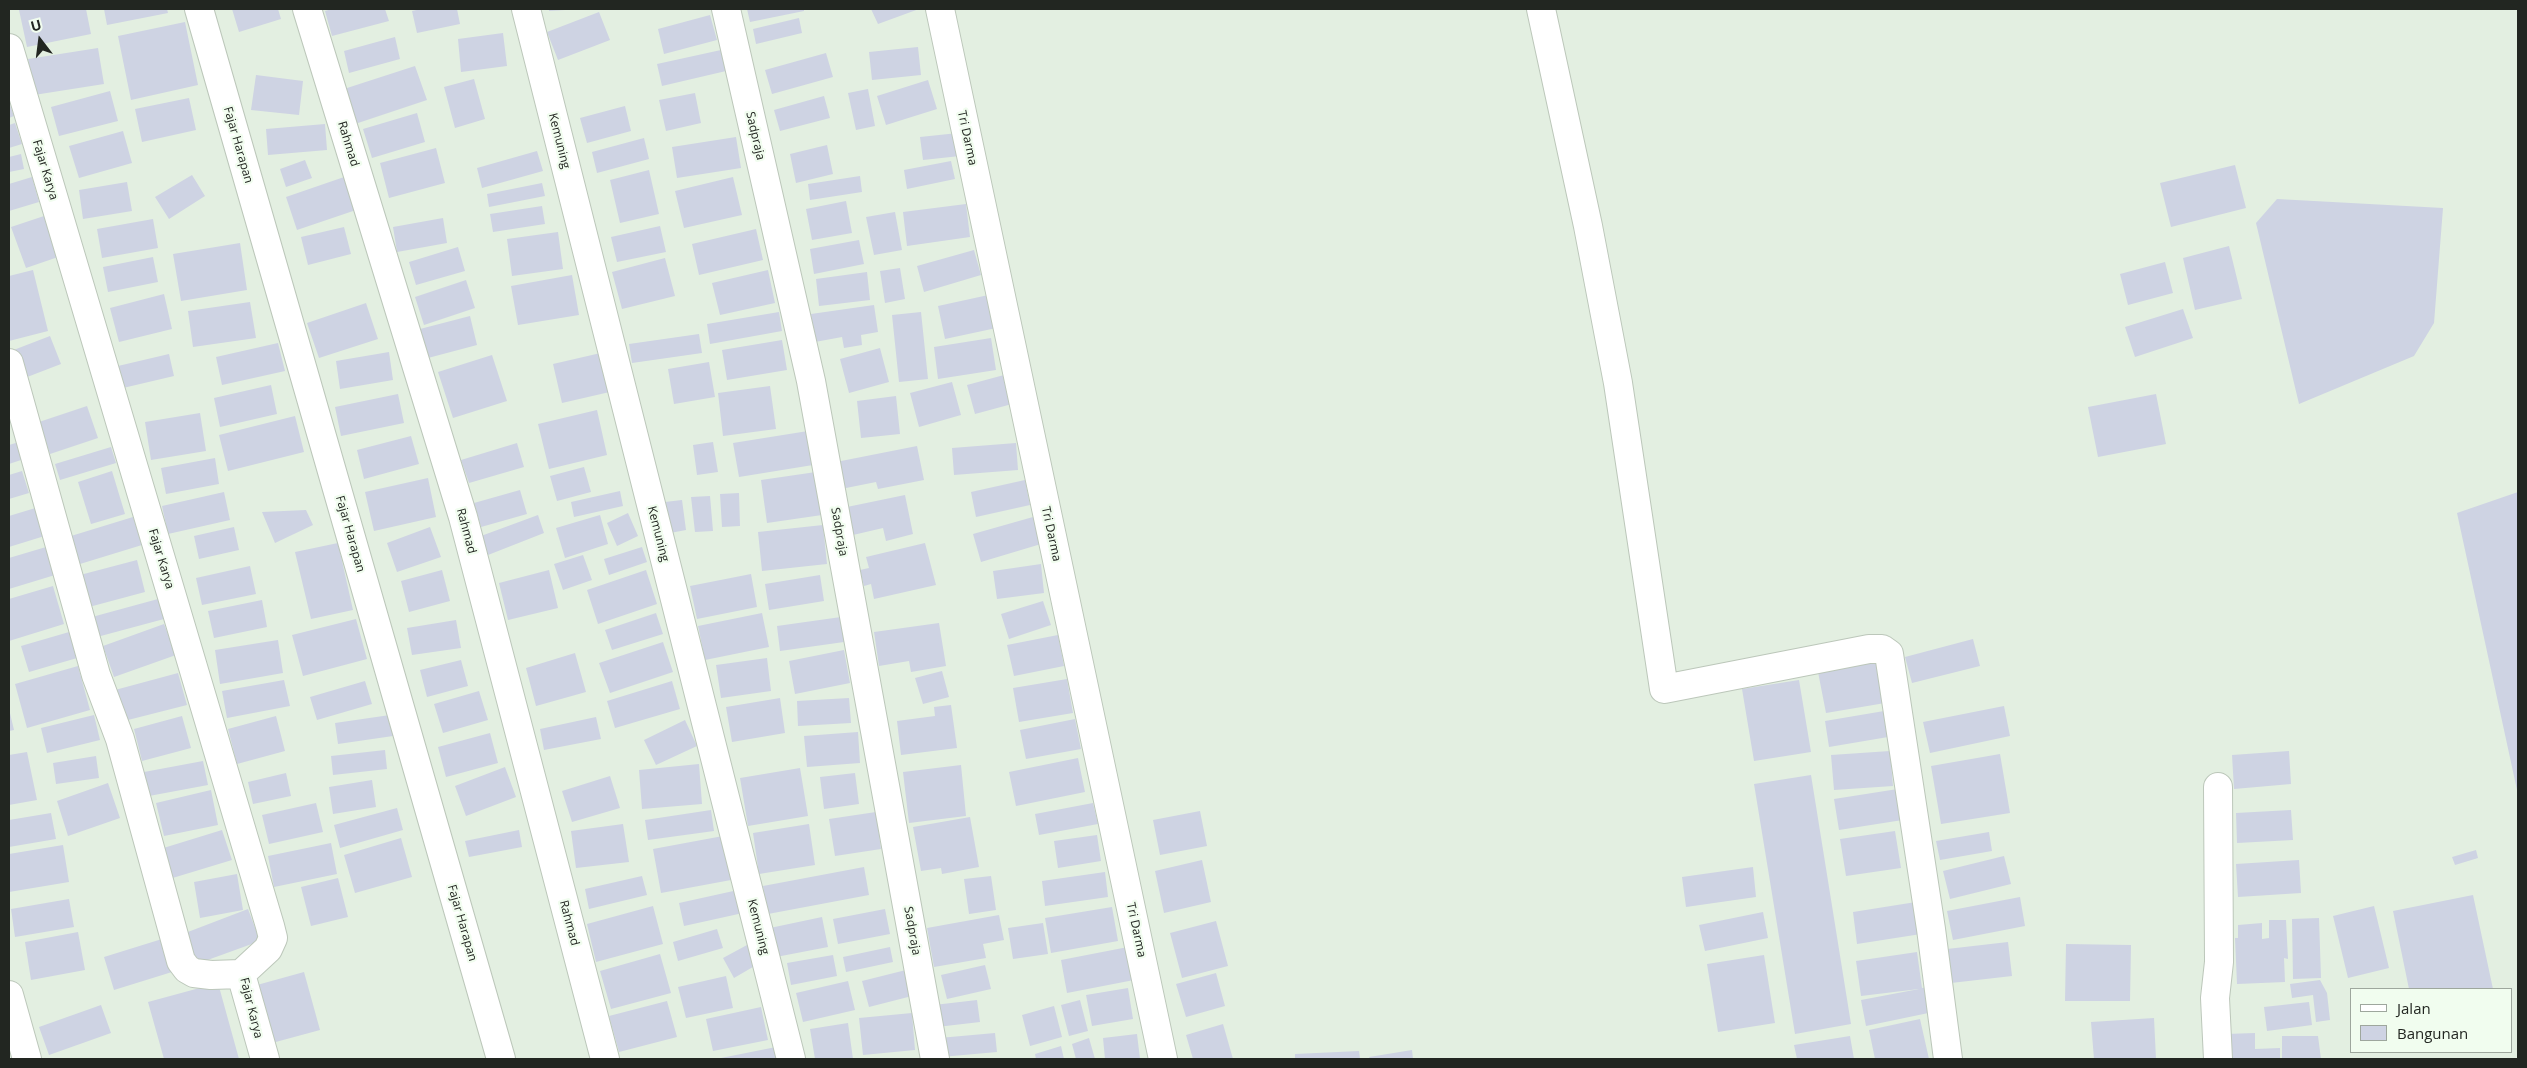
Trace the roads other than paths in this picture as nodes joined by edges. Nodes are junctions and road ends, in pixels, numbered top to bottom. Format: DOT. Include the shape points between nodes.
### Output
graph roads {
  1 [pos="199,9"];
  2 [pos="307,9"];
  3 [pos="526,9"];
  4 [pos="726,9"];
  5 [pos="940,9"];
  6 [pos="1541,9"];
  7 [pos="9,48"];
  8 [pos="9,363"];
  9 [pos="2218,788"];
  10 [pos="241,974"];
  11 [pos="9,995"];
  12 [pos="26,1059"];
  13 [pos="265,1059"];
  14 [pos="501,1059"];
  15 [pos="605,1059"];
  16 [pos="791,1059"];
  17 [pos="935,1059"];
  18 [pos="1163,1059"];
  19 [pos="1948,1059"];
  20 [pos="2218,1059"];
  1 -- 14 [label="street, Fajar Harapan"];
  2 -- 15 [label="street, Rahmad" via="463,517"];
  3 -- 16 [label="street, Kemuning"];
  4 -- 17 [label="street, Sadpraja" via="811,381"];
  5 -- 18 [label="street, Tri Darma"];
  6 -- 19 [label="street" via="1618,383 1664,689 1869,649 1882,649 1889,654"];
  7 -- 10 [label="street, Fajar Karya" via="270,926 272,938 268,949"];
  8 -- 10 [label="street" via="96,675 120,740 181,961 194,973"];
  9 -- 20 [label="street" via="2219,962 2215,998"];
  10 -- 13 [label="street, Fajar Karya"];
  11 -- 12 [label="street"];
}
